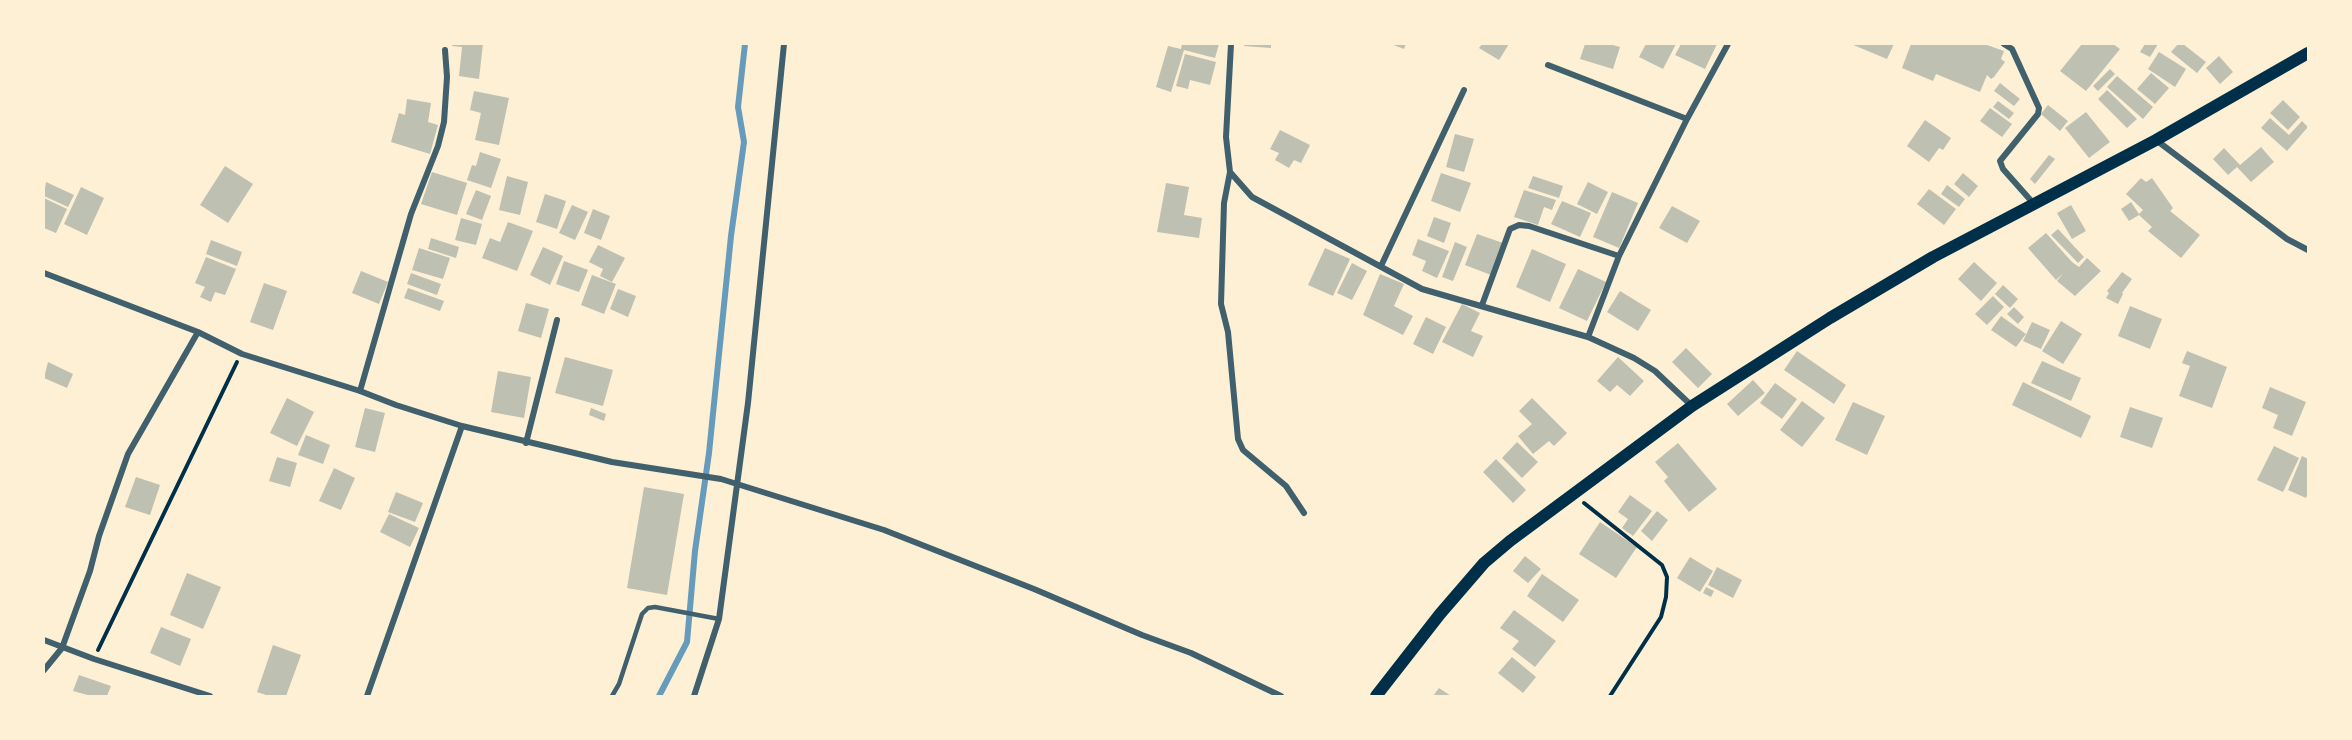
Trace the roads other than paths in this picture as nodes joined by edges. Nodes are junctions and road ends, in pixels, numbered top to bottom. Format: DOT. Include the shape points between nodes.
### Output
graph roads {
  1 [pos="784,44"];
  2 [pos="1231,44"];
  3 [pos="1728,44"];
  4 [pos="2004,44"];
  5 [pos="445,50"];
  6 [pos="2308,53"];
  7 [pos="1548,65"];
  8 [pos="1464,90"];
  9 [pos="1687,119"];
  10 [pos="2156,140"];
  11 [pos="1230,172"];
  12 [pos="2034,204"];
  13 [pos="2308,250"];
  14 [pos="1619,256"];
  15 [pos="1381,266"];
  16 [pos="44,273"];
  17 [pos="1482,305"];
  18 [pos="558,320"];
  19 [pos="198,332"];
  20 [pos="1588,337"];
  21 [pos="360,391"];
  22 [pos="1692,406"];
  23 [pos="462,426"];
  24 [pos="526,443"];
  25 [pos="737,483"];
  26 [pos="1305,513"];
  27 [pos="719,619"];
  28 [pos="44,640"];
  29 [pos="62,648"];
  30 [pos="44,670"];
  31 [pos="210,696"];
  32 [pos="367,696"];
  33 [pos="612,696"];
  34 [pos="694,696"];
  35 [pos="1281,696"];
  36 [pos="1376,696"];
  1 -- 25 [label="street"];
  2 -- 11 [label="street" via="1226,137"];
  3 -- 9 [label="street"];
  4 -- 12 [label="street" via="2013,49 2039,108 2000,161"];
  5 -- 21 [label="street" via="444,122 411,214"];
  6 -- 10 [label="main road"];
  7 -- 9 [label="street"];
  8 -- 15 [label="street"];
  9 -- 14 [label="street"];
  10 -- 12 [label="main road"];
  10 -- 13 [label="street" via="2287,239"];
  11 -- 15 [label="street" via="1252,197"];
  11 -- 26 [label="street" via="1224,203 1221,304 1228,332 1238,439 1243,450 1286,486"];
  12 -- 22 [label="main road" via="1933,257"];
  14 -- 17 [label="street" via="1519,225 1510,229"];
  14 -- 20 [label="street"];
  15 -- 17 [label="street" via="1422,289"];
  16 -- 19 [label="street"];
  17 -- 20 [label="street"];
  18 -- 24 [label="street"];
  19 -- 21 [label="street" via="242,354"];
  19 -- 29 [label="street" via="128,454"];
  20 -- 22 [label="street" via="1655,371"];
  21 -- 23 [label="street"];
  22 -- 36 [label="main road" via="1485,563"];
  23 -- 24 [label="street"];
  23 -- 32 [label="street"];
  24 -- 25 [label="street"];
  25 -- 27 [label="street"];
  25 -- 35 [label="street" via="884,530 1191,653"];
  27 -- 33 [label="lane" via="648,608 642,614"];
  27 -- 34 [label="street"];
  28 -- 29 [label="street"];
  29 -- 30 [label="street"];
  29 -- 31 [label="street"];
}
